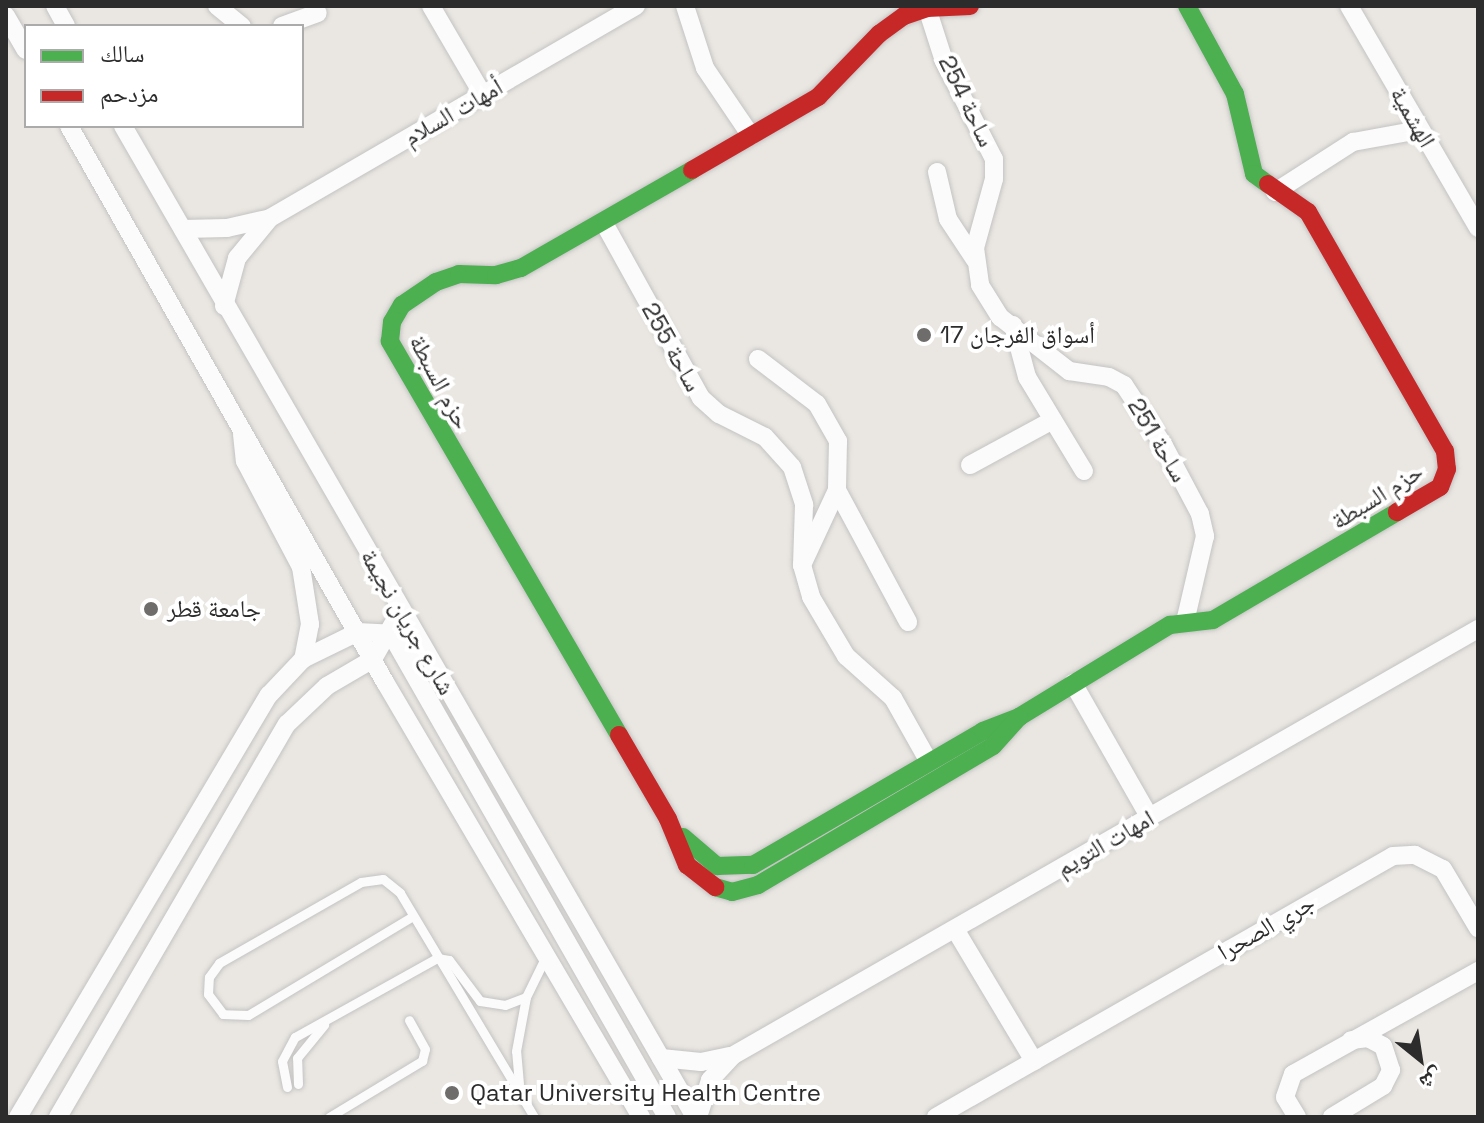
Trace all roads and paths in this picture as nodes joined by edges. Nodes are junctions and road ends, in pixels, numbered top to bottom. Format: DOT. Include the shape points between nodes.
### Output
graph roads {
  1 [pos="55,6"];
  2 [pos="210,6"];
  3 [pos="217,6"];
  4 [pos="431,6"];
  5 [pos="636,6"];
  6 [pos="685,6"];
  7 [pos="970,6"];
  8 [pos="1187,6"];
  9 [pos="1349,6"];
  10 [pos="927,8"];
  11 [pos="324,10"];
  12 [pos="6,16"];
  13 [pos="65,24"];
  14 [pos="220,24"];
  15 [pos="240,24"];
  16 [pos="287,24"];
  17 [pos="302,24"];
  18 [pos="24,47"];
  19 [pos="483,95"];
  20 [pos="70,128"];
  21 [pos="124,128"];
  22 [pos="1420,130"];
  23 [pos="751,136"];
  24 [pos="937,172"];
  25 [pos="1275,192"];
  26 [pos="270,218"];
  27 [pos="604,223"];
  28 [pos="1478,228"];
  29 [pos="183,229"];
  30 [pos="975,260"];
  31 [pos="224,306"];
  32 [pos="1013,325"];
  33 [pos="758,359"];
  34 [pos="1053,420"];
  35 [pos="242,427"];
  36 [pos="970,465"];
  37 [pos="1084,471"];
  38 [pos="837,490"];
  39 [pos="802,565"];
  40 [pos="394,597"];
  41 [pos="908,622"];
  42 [pos="1185,622"];
  43 [pos="1478,629"];
  44 [pos="358,632"];
  45 [pos="391,634"];
  46 [pos="429,657"];
  47 [pos="303,659"];
  48 [pos="373,659"];
  49 [pos="1073,683"];
  50 [pos="1019,717"];
  51 [pos="929,762"];
  52 [pos="901,790"];
  53 [pos="1150,818"];
  54 [pos="668,819"];
  55 [pos="837,828"];
  56 [pos="740,869"];
  57 [pos="746,889"];
  58 [pos="413,916"];
  59 [pos="135,921"];
  60 [pos="1478,928"];
  61 [pos="955,929"];
  62 [pos="163,938"];
  63 [pos="546,955"];
  64 [pos="437,958"];
  65 [pos="1478,971"];
  66 [pos="526,997"];
  67 [pos="1405,1013"];
  68 [pos="409,1020"];
  69 [pos="324,1025"];
  70 [pos="1351,1040"];
  71 [pos="1388,1053"];
  72 [pos="732,1056"];
  73 [pos="661,1058"];
  74 [pos="1034,1061"];
  75 [pos="298,1084"];
  76 [pos="287,1087"];
  77 [pos="520,1091"];
  78 [pos="18,1117"];
  79 [pos="58,1117"];
  80 [pos="329,1117"];
  81 [pos="534,1117"];
  82 [pos="641,1117"];
  83 [pos="667,1117"];
  84 [pos="696,1117"];
  85 [pos="936,1117"];
  86 [pos="1297,1117"];
  87 [pos="1332,1117"];
  1 -- 13 [label="street"];
  2 -- 14 [label="street"];
  3 -- 15 [label="street"];
  4 -- 19 [label="street"];
  5 -- 19 [label="street, أمهات السلام"];
  6 -- 23 [label="street" via="705,68"];
  7 -- 10 [label="street, حزم السبطة"];
  8 -- 25 [label="street, حزم السبطة" via="1235,94 1249,165"];
  9 -- 22 [label="street, الهشمية"];
  10 -- 23 [label="street, حزم السبطة" via="879,34 818,97"];
  10 -- 30 [label="street, ساحة 254" via="944,61 994,159"];
  11 -- 16 [label="street"];
  11 -- 17 [label="street"];
  12 -- 18 [label="street"];
  19 -- 26 [label="street, أمهات السلام"];
  20 -- 35 [label="street, شارع جريان نجيمة"];
  21 -- 29 [label="street, شارع جريان نجيمة"];
  22 -- 25 [label="street" via="1353,142"];
  22 -- 28 [label="street, الهشمية"];
  23 -- 27 [label="street, حزم السبطة"];
  24 -- 30 [label="street" via="948,219"];
  25 -- 42 [label="street, حزم السبطة" via="1308,212 1445,451 1447,469 1440,487 1424,500 1213,620"];
  26 -- 29 [label="street, أمهات السلام" via="227,228"];
  26 -- 31 [label="street, أمهات السلام" via="237,258"];
  27 -- 39 [label="street, ساحة 255" via="701,398 719,414 765,437 797,479 804,505"];
  27 -- 54 [label="street, حزم السبطة" via="509,273 459,274 436,282 402,305 392,322 390,341"];
  29 -- 31 [label="street, شارع جريان نجيمة"];
  30 -- 32 [label="street, ساحة 254" via="985,296"];
  31 -- 40 [label="street, شارع جريان نجيمة"];
  32 -- 34 [label="street" via="1022,367"];
  32 -- 42 [label="street, ساحة 251" via="1069,371 1109,377 1124,385 1164,446 1200,514 1205,536"];
  33 -- 38 [label="street" via="826,415 841,455"];
  34 -- 36 [label="street"];
  34 -- 37 [label="street"];
  35 -- 44 [label="street, شارع جريان نجيمة"];
  35 -- 47 [label="street" via="245,461 301,567 310,624"];
  38 -- 39 [label="street"];
  38 -- 41 [label="street"];
  39 -- 51 [label="street" via="811,597 840,649 886,689"];
  40 -- 45 [label="street"];
  40 -- 46 [label="street, شارع جريان نجيمة"];
  42 -- 49 [label="street, حزم السبطة" via="1170,625"];
  43 -- 53 [label="street, امهات التويم"];
  44 -- 45 [label="street"];
  44 -- 47 [label="street"];
  44 -- 48 [label="street, شارع جريان نجيمة"];
  45 -- 46 [label="street"];
  45 -- 48 [label="street"];
  45 -- 83 [label="street"];
  46 -- 73 [label="street, شارع جريان نجيمة"];
  47 -- 59 [label="street" via="269,695 236,743"];
  48 -- 62 [label="street" via="327,686 287,724"];
  48 -- 63 [label="street, شارع جريان نجيمة"];
  49 -- 50 [label="street, حزم السبطة"];
  49 -- 53 [label="street"];
  50 -- 51 [label="street, حزم السبطة"];
  50 -- 52 [label="street, حزم السبطة" via="993,746"];
  51 -- 52 [label="street, حزم السبطة"];
  52 -- 55 [label="street, حزم السبطة"];
  53 -- 61 [label="street, امهات التويم"];
  54 -- 56 [label="street, حزم السبطة" via="706,860"];
  54 -- 57 [label="street, حزم السبطة" via="695,876 718,890"];
  55 -- 56 [label="street, حزم السبطة"];
  55 -- 57 [label="street, حزم السبطة"];
  56 -- 57 [label="street"];
  58 -- 58 [label="lane" via="396,886 368,879 219,963 209,977 208,994 223,1014 248,1015"];
  58 -- 64 [label="lane"];
  59 -- 62 [label="street"];
  59 -- 78 [label="street"];
  60 -- 74 [label="street, جري الصحرا" via="1443,869 1415,855 1393,856"];
  61 -- 72 [label="street, امهات التويم"];
  61 -- 74 [label="street"];
  62 -- 79 [label="street"];
  63 -- 66 [label="lane"];
  63 -- 82 [label="street, شارع جريان نجيمة"];
  64 -- 66 [label="lane" via="449,960 480,1001 505,1005"];
  64 -- 69 [label="lane"];
  64 -- 77 [label="lane"];
  65 -- 67 [label="street"];
  66 -- 77 [label="lane" via="516,1051"];
  67 -- 70 [label="street"];
  67 -- 71 [label="street"];
  68 -- 80 [label="lane" via="425,1049 422,1061"];
  69 -- 75 [label="lane" via="297,1058"];
  69 -- 76 [label="lane" via="302,1031 289,1044 282,1070"];
  70 -- 71 [label="street" via="1368,1038"];
  70 -- 86 [label="street" via="1293,1074 1285,1097"];
  71 -- 87 [label="street" via="1391,1070 1383,1086"];
  72 -- 73 [label="street, امهات التويم" via="701,1062"];
  72 -- 84 [label="street, امهات التويم" via="710,1080"];
  73 -- 84 [label="street, شارع جريان نجيمة"];
  74 -- 85 [label="street, جري الصحرا"];
  77 -- 81 [label="lane"];
}
